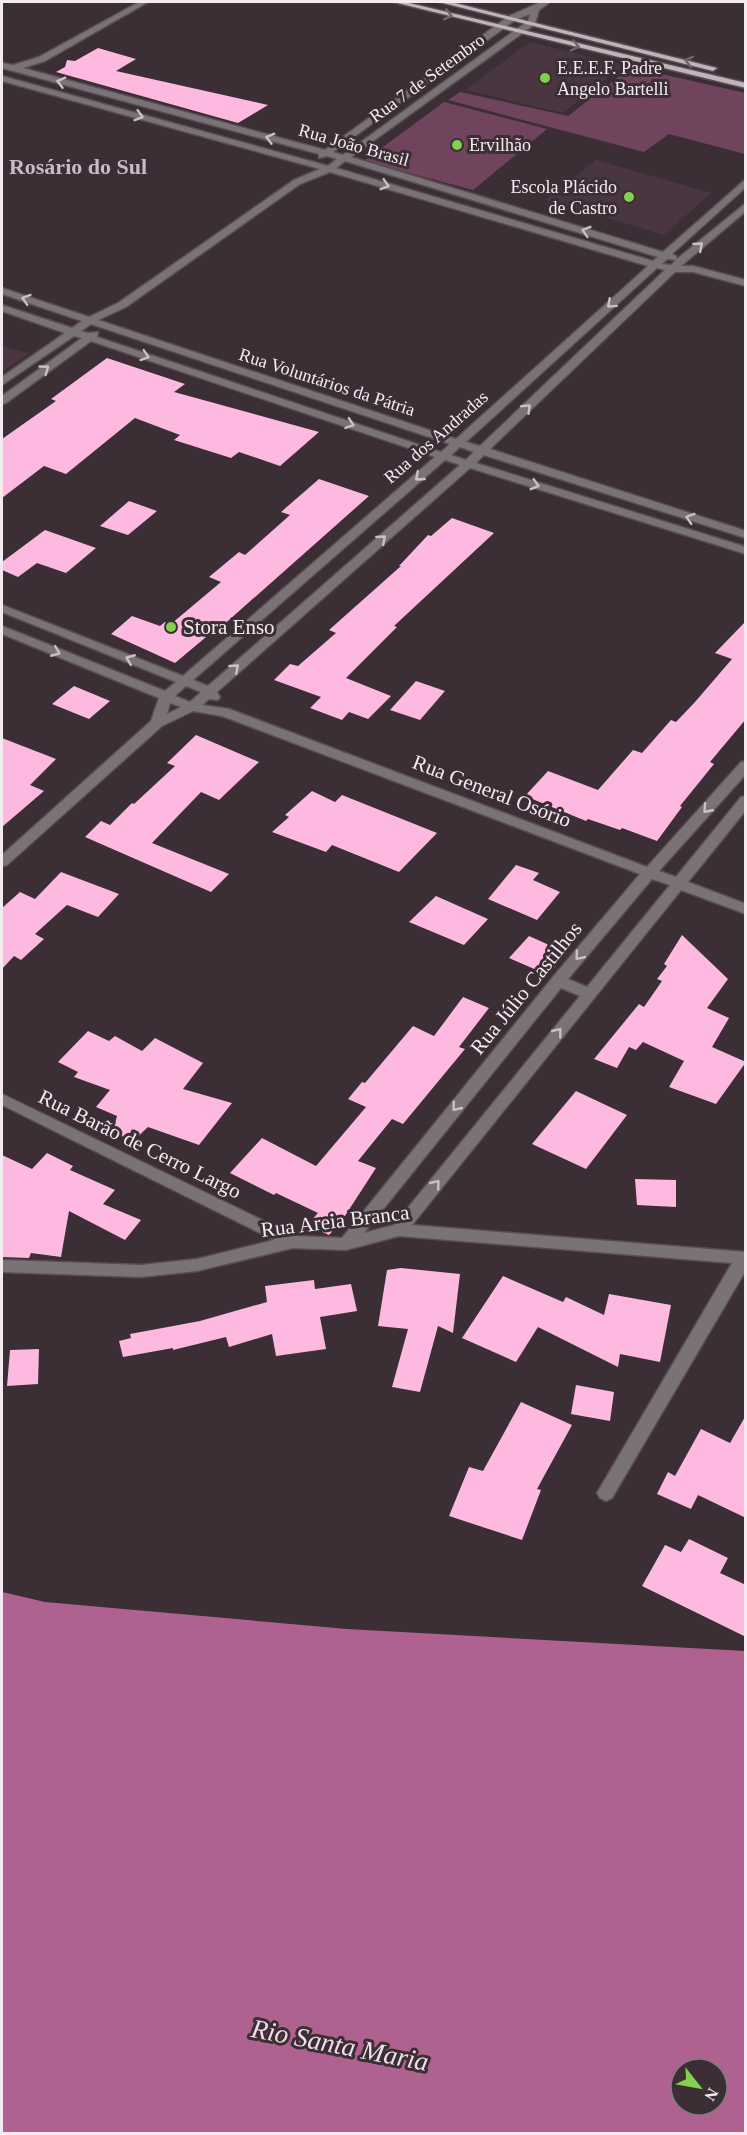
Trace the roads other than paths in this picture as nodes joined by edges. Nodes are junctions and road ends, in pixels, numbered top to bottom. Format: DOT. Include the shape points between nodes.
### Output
graph roads {
  1 [pos="144,2"];
  2 [pos="397,2"];
  3 [pos="443,2"];
  4 [pos="546,2"];
  5 [pos="535,9"];
  6 [pos="512,18"];
  7 [pos="532,22"];
  8 [pos="499,28"];
  9 [pos="518,32"];
  10 [pos="42,59"];
  11 [pos="2,65"];
  12 [pos="13,69"];
  13 [pos="724,70"];
  14 [pos="28,73"];
  15 [pos="436,73"];
  16 [pos="2,76"];
  17 [pos="746,76"];
  18 [pos="456,77"];
  19 [pos="712,78"];
  20 [pos="14,81"];
  21 [pos="746,86"];
  22 [pos="2,88"];
  23 [pos="90,89"];
  24 [pos="75,98"];
  25 [pos="176,112"];
  26 [pos="162,123"];
  27 [pos="327,153"];
  28 [pos="344,158"];
  29 [pos="312,164"];
  30 [pos="329,169"];
  31 [pos="297,182"];
  32 [pos="746,182"];
  33 [pos="746,206"];
  34 [pos="666,255"];
  35 [pos="682,260"];
  36 [pos="654,266"];
  37 [pos="673,269"];
  38 [pos="693,269"];
  39 [pos="746,283"];
  40 [pos="2,291"];
  41 [pos="122,305"];
  42 [pos="2,308"];
  43 [pos="90,320"];
  44 [pos="592,321"];
  45 [pos="107,325"];
  46 [pos="612,327"];
  47 [pos="73,332"];
  48 [pos="89,338"];
  49 [pos="226,366"];
  50 [pos="212,377"];
  51 [pos="2,382"];
  52 [pos="521,386"];
  53 [pos="545,391"];
  54 [pos="2,401"];
  55 [pos="331,402"];
  56 [pos="318,413"];
  57 [pos="458,443"];
  58 [pos="482,451"];
  59 [pos="443,456"];
  60 [pos="468,464"];
  61 [pos="578,482"];
  62 [pos="567,495"];
  63 [pos="740,534"];
  64 [pos="725,545"];
  65 [pos="746,552"];
  66 [pos="275,603"];
  67 [pos="2,608"];
  68 [pos="300,611"];
  69 [pos="2,630"];
  70 [pos="185,681"];
  71 [pos="209,691"];
  72 [pos="166,697"];
  73 [pos="192,707"];
  74 [pos="224,712"];
  75 [pos="157,723"];
  76 [pos="746,765"];
  77 [pos="746,800"];
  78 [pos="2,862"];
  79 [pos="649,873"];
  80 [pos="677,884"];
  81 [pos="746,909"];
  82 [pos="558,981"];
  83 [pos="589,994"];
  84 [pos="2,1099"];
  85 [pos="399,1230"];
  86 [pos="293,1242"];
  87 [pos="346,1244"];
  88 [pos="745,1258"];
  89 [pos="2,1266"];
  90 [pos="606,1494"];
  1 -- 10 [label="street"];
  2 -- 8 [label="main road, one-way"];
  3 -- 6 [label="main road"];
  4 -- 5 [label="street, Rua 7 de Setembro"];
  5 -- 6 [label="street, Rua 7 de Setembro"];
  5 -- 7 [label="street"];
  6 -- 7 [label="main road"];
  6 -- 8 [label="street, Rua 7 de Setembro"];
  7 -- 9 [label="street, Rua 7 de Setembro"];
  13 -- 7 [label="main road, one-way"];
  8 -- 9 [label="main road"];
  8 -- 15 [label="street, Rua 7 de Setembro"];
  9 -- 18 [label="street, Rua 7 de Setembro"];
  9 -- 19 [label="main road, one-way"];
  10 -- 12 [label="street"];
  10 -- 14 [label="street"];
  11 -- 12 [label="street, Rua João Brasil"];
  12 -- 14 [label="street, Rua João Brasil"];
  12 -- 16 [label="street"];
  13 -- 17 [label="main road"];
  13 -- 19 [label="main road"];
  14 -- 20 [label="street"];
  23 -- 14 [label="street, Rua João Brasil, one-way"];
  15 -- 18 [label="street"];
  15 -- 27 [label="street, Rua 7 de Setembro"];
  16 -- 20 [label="street, Rua João Brasil"];
  18 -- 28 [label="street, Rua 7 de Setembro"];
  19 -- 21 [label="main road"];
  20 -- 22 [label="street"];
  20 -- 24 [label="street, Rua João Brasil"];
  23 -- 24 [label="street"];
  23 -- 25 [label="street, Rua João Brasil"];
  24 -- 26 [label="street, Rua João Brasil, one-way"];
  25 -- 26 [label="street"];
  27 -- 25 [label="street, Rua João Brasil, one-way"];
  26 -- 29 [label="street, Rua João Brasil"];
  27 -- 28 [label="street, Rua João Brasil"];
  27 -- 29 [label="street, Rua 7 de Setembro"];
  28 -- 30 [label="street, Rua 7 de Setembro"];
  34 -- 28 [label="street, Rua João Brasil, one-way"];
  29 -- 30 [label="street, Rua João Brasil"];
  29 -- 31 [label="street, Rua 7 de Setembro"];
  30 -- 31 [label="street, Rua 7 de Setembro"];
  30 -- 36 [label="street, Rua João Brasil, one-way"];
  31 -- 41 [label="street, Rua 7 de Setembro"];
  32 -- 34 [label="street, Rua dos Andradas"];
  35 -- 33 [label="street, Rua dos Andradas, one-way"];
  34 -- 35 [label="street, Rua João Brasil"];
  34 -- 36 [label="street, Rua dos Andradas"];
  35 -- 37 [label="street, Rua dos Andradas"];
  35 -- 38 [label="street, Rua João Brasil"];
  36 -- 37 [label="street, Rua João Brasil"];
  36 -- 44 [label="street, Rua dos Andradas, one-way"];
  37 -- 38 [label="street, Rua João Brasil"];
  37 -- 46 [label="street, Rua dos Andradas"];
  38 -- 39 [label="street, Rua João Brasil"];
  43 -- 40 [label="street, Rua Voluntários da Pátria, one-way"];
  41 -- 43 [label="street, Rua 7 de Setembro"];
  41 -- 45 [label="street, Rua 7 de Setembro"];
  42 -- 47 [label="street, Rua Voluntários da Pátria"];
  43 -- 45 [label="street, Rua Voluntários da Pátria"];
  43 -- 47 [label="street, Rua 7 de Setembro"];
  44 -- 46 [label="street"];
  44 -- 52 [label="street, Rua dos Andradas"];
  45 -- 48 [label="street, Rua 7 de Setembro"];
  45 -- 49 [label="street, Rua Voluntários da Pátria"];
  46 -- 53 [label="street, Rua dos Andradas"];
  47 -- 48 [label="street, Rua Voluntários da Pátria"];
  47 -- 51 [label="street, Rua 7 de Setembro"];
  48 -- 50 [label="street, Rua Voluntários da Pátria, one-way"];
  54 -- 48 [label="street, Rua 7 de Setembro, one-way"];
  49 -- 50 [label="street"];
  49 -- 55 [label="street, Rua Voluntários da Pátria"];
  50 -- 56 [label="street, Rua Voluntários da Pátria"];
  52 -- 53 [label="street"];
  52 -- 57 [label="street, Rua dos Andradas"];
  58 -- 53 [label="street, Rua dos Andradas, one-way"];
  55 -- 56 [label="street"];
  55 -- 57 [label="street, Rua Voluntários da Pátria"];
  56 -- 59 [label="street, Rua Voluntários da Pátria, one-way"];
  57 -- 58 [label="street, Rua Voluntários da Pátria"];
  57 -- 59 [label="street, Rua dos Andradas"];
  58 -- 60 [label="street, Rua dos Andradas"];
  58 -- 61 [label="street, Rua Voluntários da Pátria"];
  59 -- 60 [label="street, Rua Voluntários da Pátria"];
  59 -- 66 [label="street, Rua dos Andradas, one-way"];
  60 -- 62 [label="street, Rua Voluntários da Pátria, one-way"];
  68 -- 60 [label="street, Rua dos Andradas, one-way"];
  61 -- 62 [label="street"];
  63 -- 61 [label="street, Rua Voluntários da Pátria, one-way"];
  62 -- 64 [label="street, Rua Voluntários da Pátria"];
  63 -- 64 [label="street"];
  64 -- 65 [label="street, Rua Voluntários da Pátria"];
  66 -- 68 [label="street"];
  66 -- 70 [label="street, Rua dos Andradas"];
  70 -- 67 [label="street, one-way"];
  71 -- 68 [label="street, Rua dos Andradas, one-way"];
  69 -- 72 [label="street, Rua General Osório, one-way"];
  70 -- 71 [label="street"];
  70 -- 72 [label="street, Rua dos Andradas"];
  71 -- 73 [label="street, Rua dos Andradas"];
  71 -- 74 [label="street"];
  72 -- 73 [label="street, Rua General Osório"];
  72 -- 75 [label="street, Rua dos Andradas"];
  73 -- 74 [label="street, Rua General Osório"];
  73 -- 75 [label="street, Rua dos Andradas"];
  74 -- 79 [label="street, Rua General Osório"];
  75 -- 78 [label="street, Rua dos Andradas"];
  76 -- 79 [label="street, Rua Júlio Castilhos, one-way"];
  77 -- 80 [label="street"];
  79 -- 80 [label="street, Rua General Osório"];
  79 -- 82 [label="street, Rua Júlio Castilhos, one-way"];
  80 -- 81 [label="street, Rua General Osório"];
  80 -- 83 [label="street"];
  82 -- 83 [label="street"];
  82 -- 87 [label="street, Rua Júlio Castilhos, one-way"];
  85 -- 83 [label="street, one-way"];
  84 -- 86 [label="street, Rua Barão de Cerro Largo"];
  85 -- 87 [label="street, Rua Areia Branca"];
  85 -- 88 [label="street, Rua Areia Branca"];
  86 -- 87 [label="street, Rua Areia Branca"];
  86 -- 89 [label="street, Rua Areia Branca" via="197,1265 141,1271"];
  88 -- 90 [label="street"];
}
